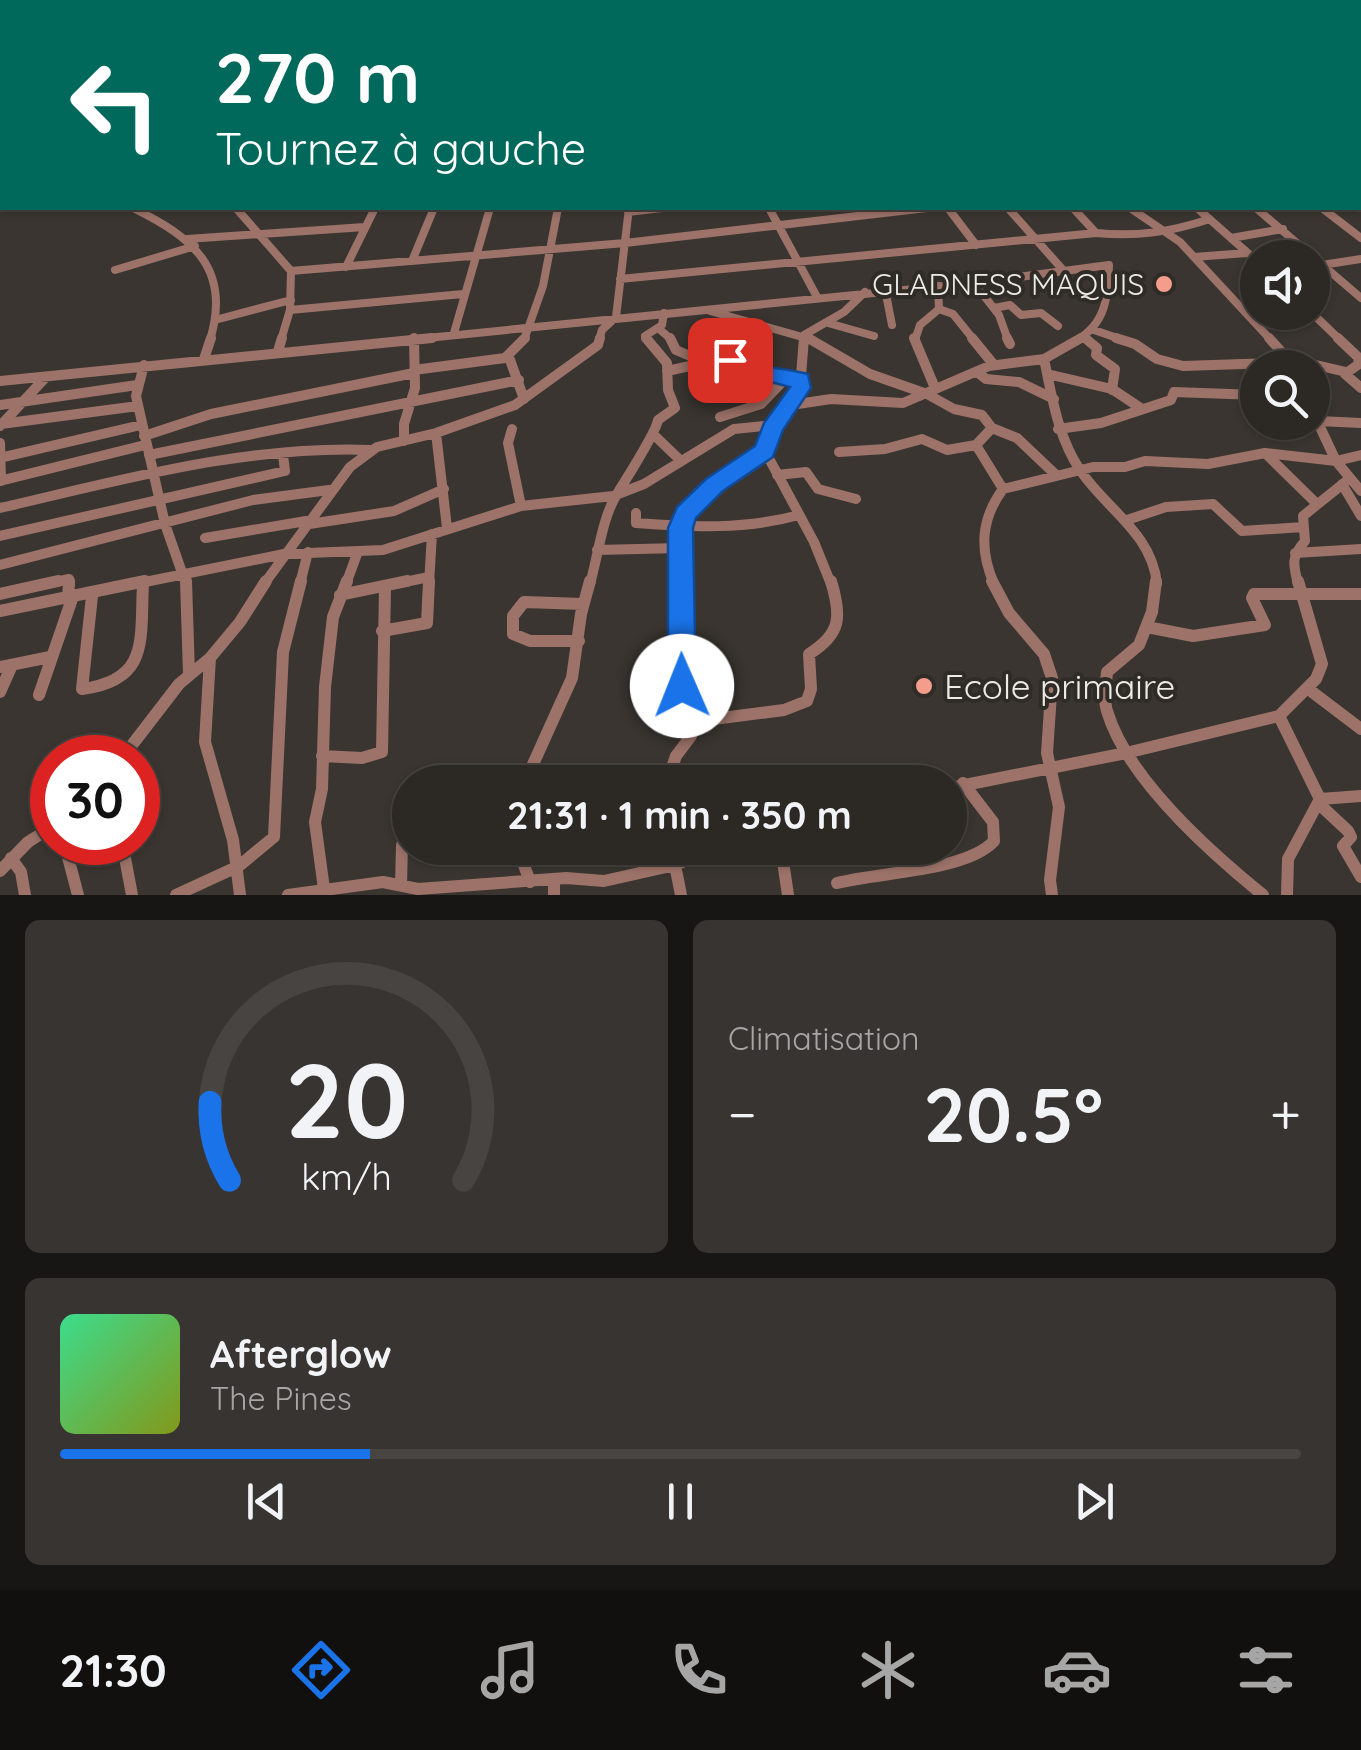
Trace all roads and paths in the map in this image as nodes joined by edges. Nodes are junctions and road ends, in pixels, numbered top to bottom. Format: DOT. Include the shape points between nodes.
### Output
graph roads {
  1 [pos="137,210"];
  2 [pos="238,210"];
  3 [pos="374,210"];
  4 [pos="433,210"];
  5 [pos="489,210"];
  6 [pos="558,210"];
  7 [pos="629,210"];
  8 [pos="770,210"];
  9 [pos="910,210"];
  10 [pos="950,210"];
  11 [pos="1010,210"];
  12 [pos="1075,210"];
  13 [pos="1133,210"];
  14 [pos="1199,210"];
  15 [pos="1258,210"];
  16 [pos="1325,210"];
  17 [pos="1210,219"];
  18 [pos="1361,221"];
  19 [pos="1343,224"];
  20 [pos="778,226"];
  21 [pos="366,227"];
  22 [pos="1282,229"];
  23 [pos="261,233"];
  24 [pos="1096,233"];
  25 [pos="1166,233"];
  26 [pos="1231,238"];
  27 [pos="1361,238"];
  28 [pos="1036,239"];
  29 [pos="1295,240"];
  30 [pos="191,242"];
  31 [pos="624,243"];
  32 [pos="976,245"];
  33 [pos="1240,246"];
  34 [pos="549,248"];
  35 [pos="1240,254"];
  36 [pos="475,255"];
  37 [pos="1194,257"];
  38 [pos="1361,259"];
  39 [pos="412,261"];
  40 [pos="797,261"];
  41 [pos="1330,263"];
  42 [pos="346,268"];
  43 [pos="115,270"];
  44 [pos="1063,270"];
  45 [pos="290,271"];
  46 [pos="1330,271"];
  47 [pos="620,280"];
  48 [pos="974,283"];
  49 [pos="938,286"];
  50 [pos="885,289"];
  51 [pos="865,292"];
  52 [pos="463,294"];
  53 [pos="817,296"];
  54 [pos="1361,298"];
  55 [pos="290,305"];
  56 [pos="700,308"];
  57 [pos="994,308"];
  58 [pos="939,309"];
  59 [pos="664,313"];
  60 [pos="726,314"];
  61 [pos="616,317"];
  62 [pos="214,320"];
  63 [pos="828,322"];
  64 [pos="892,325"];
  65 [pos="1058,326"];
  66 [pos="531,327"];
  67 [pos="658,328"];
  68 [pos="1330,330"];
  69 [pos="454,333"];
  70 [pos="1089,334"];
  71 [pos="804,336"];
  72 [pos="874,336"];
  73 [pos="414,338"];
  74 [pos="1010,344"];
  75 [pos="1277,350"];
  76 [pos="278,351"];
  77 [pos="509,357"];
  78 [pos="1360,357"];
  79 [pos="702,358"];
  80 [pos="204,359"];
  81 [pos="1044,359"];
  82 [pos="994,365"];
  83 [pos="144,366"];
  84 [pos="1240,366"];
  85 [pos="1330,368"];
  86 [pos="414,371"];
  87 [pos="667,371"];
  88 [pos="976,372"];
  89 [pos="1346,372"];
  90 [pos="1047,374"];
  91 [pos="46,376"];
  92 [pos="801,378"];
  93 [pos="0,380"];
  94 [pos="519,380"];
  95 [pos="784,380"];
  96 [pos="138,385"];
  97 [pos="1361,388"];
  98 [pos="1112,390"];
  99 [pos="931,391"];
  100 [pos="1240,394"];
  101 [pos="524,398"];
  102 [pos="1054,399"];
  103 [pos="23,402"];
  104 [pos="412,403"];
  105 [pos="0,404"];
  106 [pos="791,405"];
  107 [pos="138,406"];
  108 [pos="1142,409"];
  109 [pos="720,417"];
  110 [pos="1330,420"];
  111 [pos="1361,422"];
  112 [pos="0,425"];
  113 [pos="775,425"];
  114 [pos="992,428"];
  115 [pos="1058,428"];
  116 [pos="512,430"];
  117 [pos="436,434"];
  118 [pos="654,435"];
  119 [pos="145,440"];
  120 [pos="1325,440"];
  121 [pos="404,441"];
  122 [pos="0,443"];
  123 [pos="976,445"];
  124 [pos="372,450"];
  125 [pos="765,451"];
  126 [pos="839,452"];
  127 [pos="1264,452"];
  128 [pos="283,454"];
  129 [pos="1361,455"];
  130 [pos="2,457"];
  131 [pos="679,459"];
  132 [pos="1336,461"];
  133 [pos="1079,470"];
  134 [pos="285,471"];
  135 [pos="153,472"];
  136 [pos="777,475"];
  137 [pos="1056,475"];
  138 [pos="0,481"];
  139 [pos="1346,482"];
  140 [pos="444,488"];
  141 [pos="1002,489"];
  142 [pos="329,490"];
  143 [pos="1361,491"];
  144 [pos="290,492"];
  145 [pos="614,496"];
  146 [pos="158,497"];
  147 [pos="856,500"];
  148 [pos="1316,503"];
  149 [pos="521,506"];
  150 [pos="0,508"];
  151 [pos="636,512"];
  152 [pos="799,515"];
  153 [pos="1361,516"];
  154 [pos="1127,520"];
  155 [pos="305,523"];
  156 [pos="165,524"];
  157 [pos="1303,527"];
  158 [pos="447,528"];
  159 [pos="680,528"];
  160 [pos="432,534"];
  161 [pos="0,536"];
  162 [pos="204,538"];
  163 [pos="680,548"];
  164 [pos="1361,549"];
  165 [pos="597,550"];
  166 [pos="308,552"];
  167 [pos="1294,553"];
  168 [pos="283,554"];
  169 [pos="357,554"];
  170 [pos="0,565"];
  171 [pos="186,574"];
  172 [pos="429,577"];
  173 [pos="143,584"];
  174 [pos="385,588"];
  175 [pos="0,594"];
  176 [pos="1361,594"];
  177 [pos="340,595"];
  178 [pos="92,596"];
  179 [pos="1300,596"];
  180 [pos="70,599"];
  181 [pos="583,604"];
  182 [pos="0,611"];
  183 [pos="1147,627"];
  184 [pos="382,631"];
  185 [pos="579,641"];
  186 [pos="50,657"];
  187 [pos="210,658"];
  188 [pos="6,666"];
  189 [pos="190,674"];
  190 [pos="1306,688"];
  191 [pos="0,692"];
  192 [pos="40,695"];
  193 [pos="1279,716"];
  194 [pos="714,719"];
  195 [pos="1361,729"];
  196 [pos="141,735"];
  197 [pos="1126,753"];
  198 [pos="322,756"];
  199 [pos="533,765"];
  200 [pos="673,765"];
  201 [pos="1048,766"];
  202 [pos="967,784"];
  203 [pos="1361,796"];
  204 [pos="967,798"];
  205 [pos="1319,801"];
  206 [pos="30,844"];
  207 [pos="11,858"];
  208 [pos="967,858"];
  209 [pos="70,865"];
  210 [pos="126,865"];
  211 [pos="524,865"];
  212 [pos="675,865"];
  213 [pos="784,865"];
  214 [pos="944,865"];
  215 [pos="239,866"];
  216 [pos="0,872"];
  217 [pos="1361,877"];
  218 [pos="530,882"];
  219 [pos="837,883"];
  220 [pos="554,887"];
  221 [pos="392,888"];
  222 [pos="324,889"];
  223 [pos="500,890"];
  224 [pos="25,895"];
  225 [pos="78,895"];
  226 [pos="132,895"];
  227 [pos="176,895"];
  228 [pos="240,895"];
  229 [pos="288,895"];
  230 [pos="680,895"];
  231 [pos="788,895"];
  232 [pos="1052,895"];
  233 [pos="1264,895"];
  234 [pos="1286,895"];
  1 -- 30 [label="street"];
  2 -- 23 [label="street"];
  3 -- 21 [label="street"];
  4 -- 39 [label="street"];
  5 -- 36 [label="street"];
  6 -- 34 [label="street"];
  7 -- 31 [label="street"];
  8 -- 20 [label="street"];
  9 -- 20 [label="street"];
  10 -- 32 [label="street"];
  11 -- 28 [label="street"];
  12 -- 24 [label="street"];
  13 -- 25 [label="street"];
  14 -- 17 [label="street"];
  15 -- 22 [label="street"];
  16 -- 19 [label="street"];
  17 -- 25 [label="street"];
  17 -- 26 [label="street"];
  18 -- 19 [label="street"];
  19 -- 27 [label="street"];
  20 -- 31 [label="street"];
  20 -- 40 [label="street"];
  21 -- 23 [label="street"];
  21 -- 42 [label="street"];
  22 -- 26 [label="street"];
  22 -- 29 [label="street"];
  23 -- 30 [label="street"];
  23 -- 45 [label="street"];
  24 -- 25 [label="street"];
  24 -- 28 [label="street"];
  25 -- 37 [label="street"];
  26 -- 33 [label="street"];
  28 -- 32 [label="street"];
  28 -- 44 [label="street"];
  30 -- 43 [label="street"];
  30 -- 62 [label="street" via="212,270 219,295"];
  31 -- 34 [label="street"];
  31 -- 47 [label="street"];
  32 -- 40 [label="street"];
  34 -- 36 [label="street"];
  34 -- 66 [label="street"];
  35 -- 37 [label="street"];
  36 -- 39 [label="street"];
  36 -- 52 [label="street"];
  37 -- 75 [label="street"];
  38 -- 41 [label="street"];
  39 -- 42 [label="street"];
  40 -- 47 [label="street"];
  40 -- 53 [label="street"];
  42 -- 45 [label="street"];
  44 -- 48 [label="street"];
  44 -- 70 [label="street" via="1110,266 1108,299"];
  45 -- 55 [label="street"];
  46 -- 54 [label="street"];
  47 -- 61 [label="street"];
  48 -- 49 [label="street"];
  48 -- 57 [label="street"];
  49 -- 50 [label="street"];
  49 -- 58 [label="street"];
  50 -- 51 [label="street"];
  50 -- 64 [label="street"];
  51 -- 53 [label="street"];
  51 -- 63 [label="street"];
  52 -- 55 [label="street"];
  52 -- 69 [label="street"];
  53 -- 56 [label="street"];
  55 -- 62 [label="street"];
  55 -- 76 [label="street"];
  56 -- 59 [label="street"];
  56 -- 60 [label="street"];
  57 -- 65 [label="street" via="1041,313"];
  57 -- 74 [label="street"];
  58 -- 82 [label="street" via="953,314"];
  58 -- 99 [label="street" via="914,338"];
  59 -- 61 [label="street"];
  59 -- 67 [label="street"];
  60 -- 71 [label="street"];
  60 -- 79 [label="street"];
  61 -- 66 [label="street"];
  61 -- 101 [label="street" via="598,345"];
  62 -- 80 [label="street"];
  63 -- 71 [label="street"];
  63 -- 72 [label="street"];
  66 -- 69 [label="street"];
  66 -- 77 [label="street"];
  67 -- 79 [label="street" via="676,350"];
  67 -- 87 [label="street" via="645,336"];
  68 -- 78 [label="street"];
  69 -- 73 [label="street"];
  70 -- 81 [label="street"];
  70 -- 84 [label="street" via="1135,344 1157,360 1184,366"];
  70 -- 98 [label="street" via="1096,356 1115,369"];
  71 -- 92 [label="street"];
  71 -- 99 [label="street" via="870,374"];
  73 -- 76 [label="street"];
  73 -- 86 [label="street"];
  76 -- 80 [label="street"];
  77 -- 86 [label="street"];
  77 -- 94 [label="street"];
  78 -- 89 [label="street"];
  79 -- 87 [label="street"];
  79 -- 95 [label="street" via="728,359 742,375 757,371"];
  80 -- 83 [label="street"];
  81 -- 82 [label="street"];
  81 -- 90 [label="street"];
  82 -- 88 [label="street"];
  83 -- 91 [label="street"];
  83 -- 96 [label="street"];
  85 -- 89 [label="street"];
  86 -- 104 [label="street"];
  86 -- 119 [label="street" via="212,414"];
  87 -- 118 [label="street" via="675,408 658,420"];
  88 -- 99 [label="street"];
  88 -- 102 [label="street" via="1022,381"];
  89 -- 97 [label="street"];
  90 -- 98 [label="street"];
  90 -- 102 [label="street"];
  91 -- 93 [label="street"];
  91 -- 103 [label="street"];
  92 -- 95 [label="street"];
  92 -- 106 [label="street"];
  94 -- 101 [label="street"];
  94 -- 104 [label="street"];
  95 -- 109 [label="street" via="761,404"];
  96 -- 103 [label="street"];
  96 -- 107 [label="street"];
  98 -- 108 [label="street"];
  99 -- 106 [label="street" via="898,404 830,399"];
  99 -- 114 [label="street" via="954,410 982,415"];
  100 -- 108 [label="street" via="1174,392 1171,400"];
  101 -- 117 [label="street"];
  102 -- 115 [label="street"];
  103 -- 105 [label="street"];
  103 -- 112 [label="street"];
  104 -- 119 [label="street"];
  104 -- 121 [label="street"];
  106 -- 113 [label="street"];
  107 -- 112 [label="street"];
  107 -- 119 [label="street"];
  108 -- 115 [label="street" via="1084,428"];
  110 -- 111 [label="street"];
  113 -- 125 [label="street"];
  113 -- 131 [label="street" via="712,438"];
  114 -- 123 [label="street"];
  114 -- 137 [label="street" via="1018,438"];
  115 -- 133 [label="street"];
  116 -- 149 [label="street" via="508,442"];
  117 -- 121 [label="street"];
  117 -- 140 [label="street"];
  118 -- 131 [label="street"];
  118 -- 145 [label="street"];
  119 -- 130 [label="street"];
  119 -- 135 [label="street"];
  119 -- 138 [label="street"];
  120 -- 132 [label="street"];
  121 -- 124 [label="street"];
  122 -- 130 [label="street"];
  123 -- 126 [label="street" via="947,450 922,439"];
  123 -- 141 [label="street"];
  124 -- 128 [label="street"];
  124 -- 142 [label="street"];
  125 -- 136 [label="street"];
  125 -- 159 [label="street" via="689,507"];
  127 -- 132 [label="street"];
  127 -- 133 [label="street" via="1208,464 1146,461"];
  127 -- 148 [label="street"];
  128 -- 134 [label="street"];
  128 -- 135 [label="street"];
  129 -- 132 [label="street"];
  130 -- 138 [label="street"];
  131 -- 145 [label="street" via="655,480"];
  132 -- 139 [label="street"];
  133 -- 137 [label="street"];
  133 -- 154 [label="street"];
  134 -- 144 [label="street"];
  134 -- 146 [label="street"];
  135 -- 146 [label="street"];
  135 -- 150 [label="street"];
  136 -- 147 [label="street" via="806,472 818,489"];
  136 -- 152 [label="street"];
  137 -- 141 [label="street"];
  139 -- 143 [label="street"];
  139 -- 148 [label="street"];
  139 -- 153 [label="street"];
  140 -- 155 [label="street" via="394,511"];
  140 -- 158 [label="street"];
  141 -- 201 [label="street" via="984,518 983,541 997,591 1050,668"];
  142 -- 144 [label="street"];
  142 -- 155 [label="street"];
  144 -- 156 [label="street"];
  145 -- 149 [label="street"];
  145 -- 165 [label="street"];
  146 -- 156 [label="street"];
  146 -- 161 [label="street"];
  148 -- 157 [label="street" via="1303,516"];
  149 -- 158 [label="street"];
  151 -- 159 [label="street" via="636,523"];
  152 -- 159 [label="street" via="749,527"];
  152 -- 194 [label="street" via="818,544 836,624 827,643 807,658 810,698 790,710"];
  154 -- 157 [label="street" via="1213,504 1242,531"];
  154 -- 183 [label="street" via="1158,580"];
  155 -- 162 [label="street"];
  155 -- 168 [label="street"];
  156 -- 170 [label="street"];
  156 -- 171 [label="street"];
  157 -- 167 [label="street" via="1306,541"];
  158 -- 160 [label="street"];
  159 -- 163 [label="street"];
  160 -- 169 [label="street"];
  160 -- 172 [label="street"];
  163 -- 165 [label="street"];
  163 -- 200 [label="street" via="682,695 691,736"];
  164 -- 167 [label="street"];
  165 -- 181 [label="street"];
  166 -- 168 [label="street"];
  166 -- 169 [label="street"];
  166 -- 215 [label="street" via="282,652 274,837"];
  167 -- 179 [label="street"];
  168 -- 171 [label="street"];
  168 -- 187 [label="street"];
  169 -- 177 [label="street"];
  171 -- 173 [label="street"];
  171 -- 189 [label="street"];
  172 -- 174 [label="street"];
  172 -- 184 [label="street" via="427,623"];
  173 -- 178 [label="street"];
  173 -- 178 [label="street" via="141,640 132,671 118,682 82,689"];
  174 -- 177 [label="street"];
  174 -- 184 [label="street"];
  175 -- 180 [label="street" via="69,579"];
  176 -- 179 [label="street"];
  177 -- 198 [label="street"];
  178 -- 180 [label="street"];
  179 -- 183 [label="street" via="1252,596 1264,625 1189,639"];
  179 -- 190 [label="street" via="1322,664"];
  180 -- 182 [label="street"];
  180 -- 186 [label="street"];
  181 -- 185 [label="street"];
  181 -- 185 [label="street" via="524,602 512,622 512,634 530,641"];
  183 -- 197 [label="street" via="1134,652 1107,672 1106,708"];
  184 -- 198 [label="street" via="381,753"];
  185 -- 199 [label="street" via="565,698"];
  186 -- 188 [label="street"];
  186 -- 192 [label="street"];
  187 -- 189 [label="street"];
  187 -- 215 [label="street" via="204,736"];
  188 -- 191 [label="street"];
  189 -- 196 [label="street"];
  190 -- 193 [label="street"];
  190 -- 195 [label="street"];
  193 -- 197 [label="street"];
  193 -- 205 [label="street"];
  197 -- 201 [label="street"];
  197 -- 233 [label="street"];
  198 -- 222 [label="street" via="315,822"];
  201 -- 202 [label="street"];
  201 -- 232 [label="street" via="1059,806"];
  203 -- 205 [label="street"];
  204 -- 208 [label="street" via="995,828 996,838"];
  205 -- 217 [label="street" via="1348,831 1343,846"];
  205 -- 234 [label="street" via="1288,859"];
  206 -- 207 [label="street"];
  207 -- 216 [label="street"];
  207 -- 224 [label="street"];
  209 -- 225 [label="street"];
  210 -- 226 [label="street"];
  211 -- 218 [label="street"];
  212 -- 220 [label="street"];
  212 -- 230 [label="street"];
  213 -- 231 [label="street"];
  214 -- 219 [label="street"];
  215 -- 227 [label="street"];
  215 -- 228 [label="street"];
  218 -- 220 [label="street"];
  218 -- 223 [label="street"];
  221 -- 222 [label="street"];
  221 -- 223 [label="street"];
  222 -- 229 [label="street"];
}
